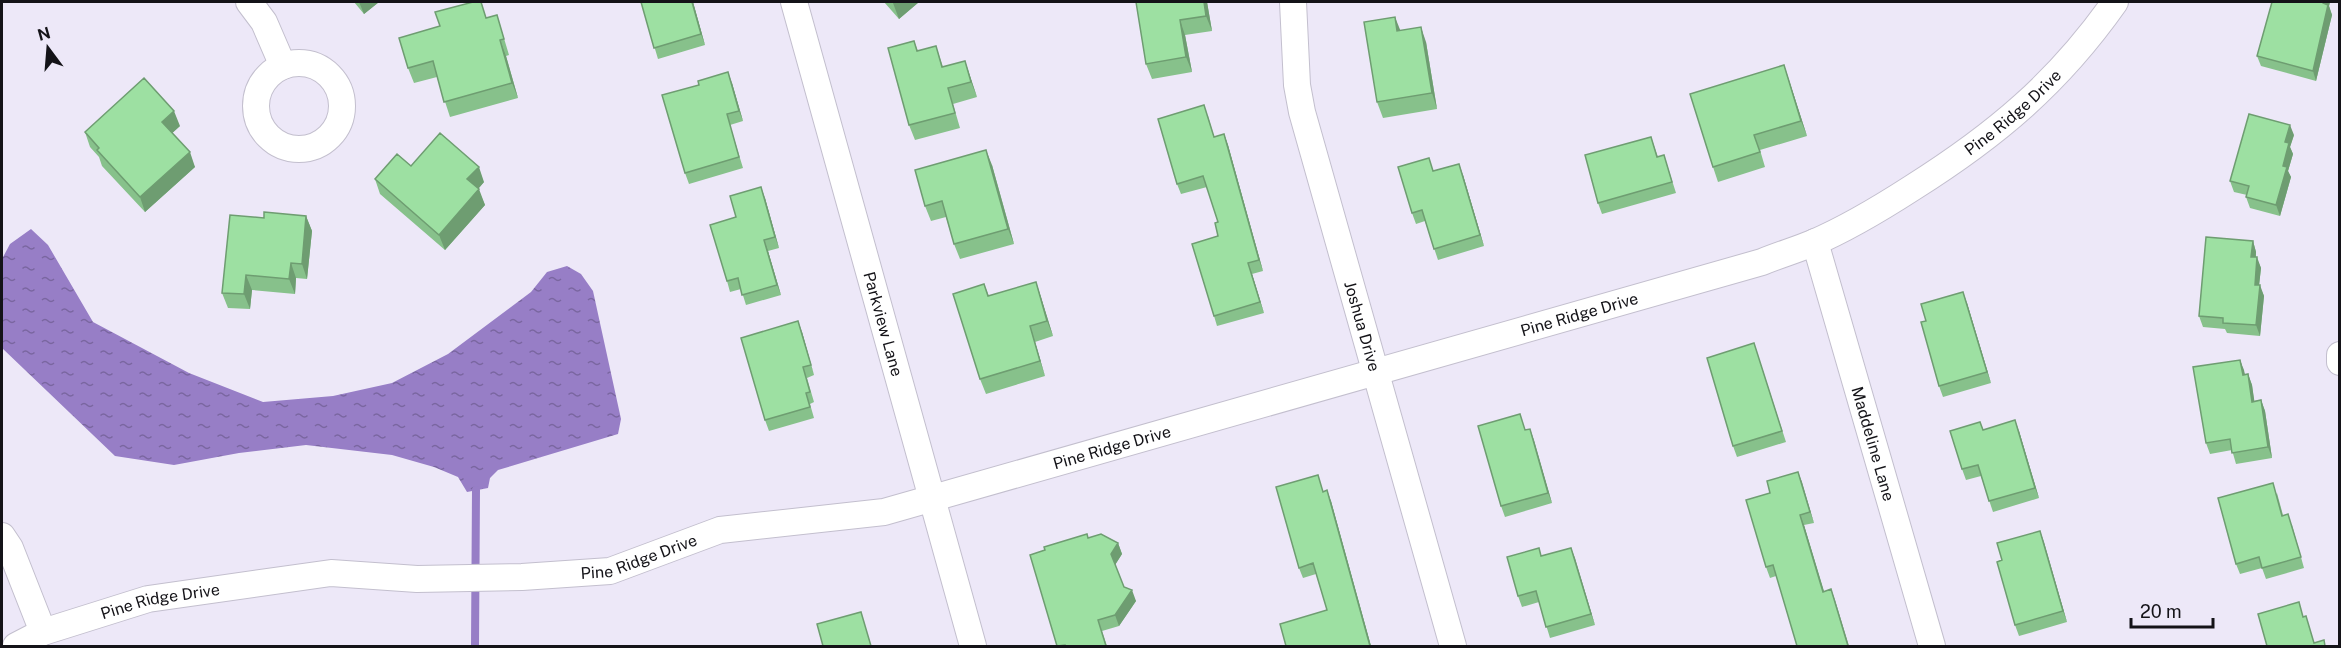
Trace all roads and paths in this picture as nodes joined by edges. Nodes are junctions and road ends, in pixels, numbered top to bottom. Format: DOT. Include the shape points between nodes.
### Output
graph roads {
  1 [pos="249,2"];
  2 [pos="794,2"];
  3 [pos="1293,2"];
  4 [pos="2115,2"];
  5 [pos="283,66"];
  6 [pos="1815,242"];
  7 [pos="2340,355"];
  8 [pos="2340,362"];
  9 [pos="1374,373"];
  10 [pos="931,500"];
  11 [pos="2,536"];
  12 [pos="43,632"];
  13 [pos="16,646"];
  14 [pos="973,646"];
  15 [pos="1453,646"];
  16 [pos="1932,646"];
  1 -- 5 [label="street" via="264,22"];
  2 -- 10 [label="street, Parkview Lane"];
  3 -- 9 [label="street, Joshua Drive" via="1302,112"];
  4 -- 6 [label="street, Pine Ridge Drive" via="2077,51 2015,116 1965,155 1867,216"];
  6 -- 9 [label="street, Pine Ridge Drive" via="1762,262"];
  6 -- 16 [label="street, Maddeline Lane"];
  7 -- 8 [label="street"];
  9 -- 10 [label="street, Pine Ridge Drive"];
  9 -- 15 [label="street, Joshua Drive"];
  10 -- 12 [label="street, Pine Ridge Drive" via="884,512 720,530 610,571 417,579 331,573 148,599"];
  10 -- 14 [label="street, Parkview Lane"];
  11 -- 12 [label="street"];
  12 -- 13 [label="street, Pine Ridge Drive"];
}
